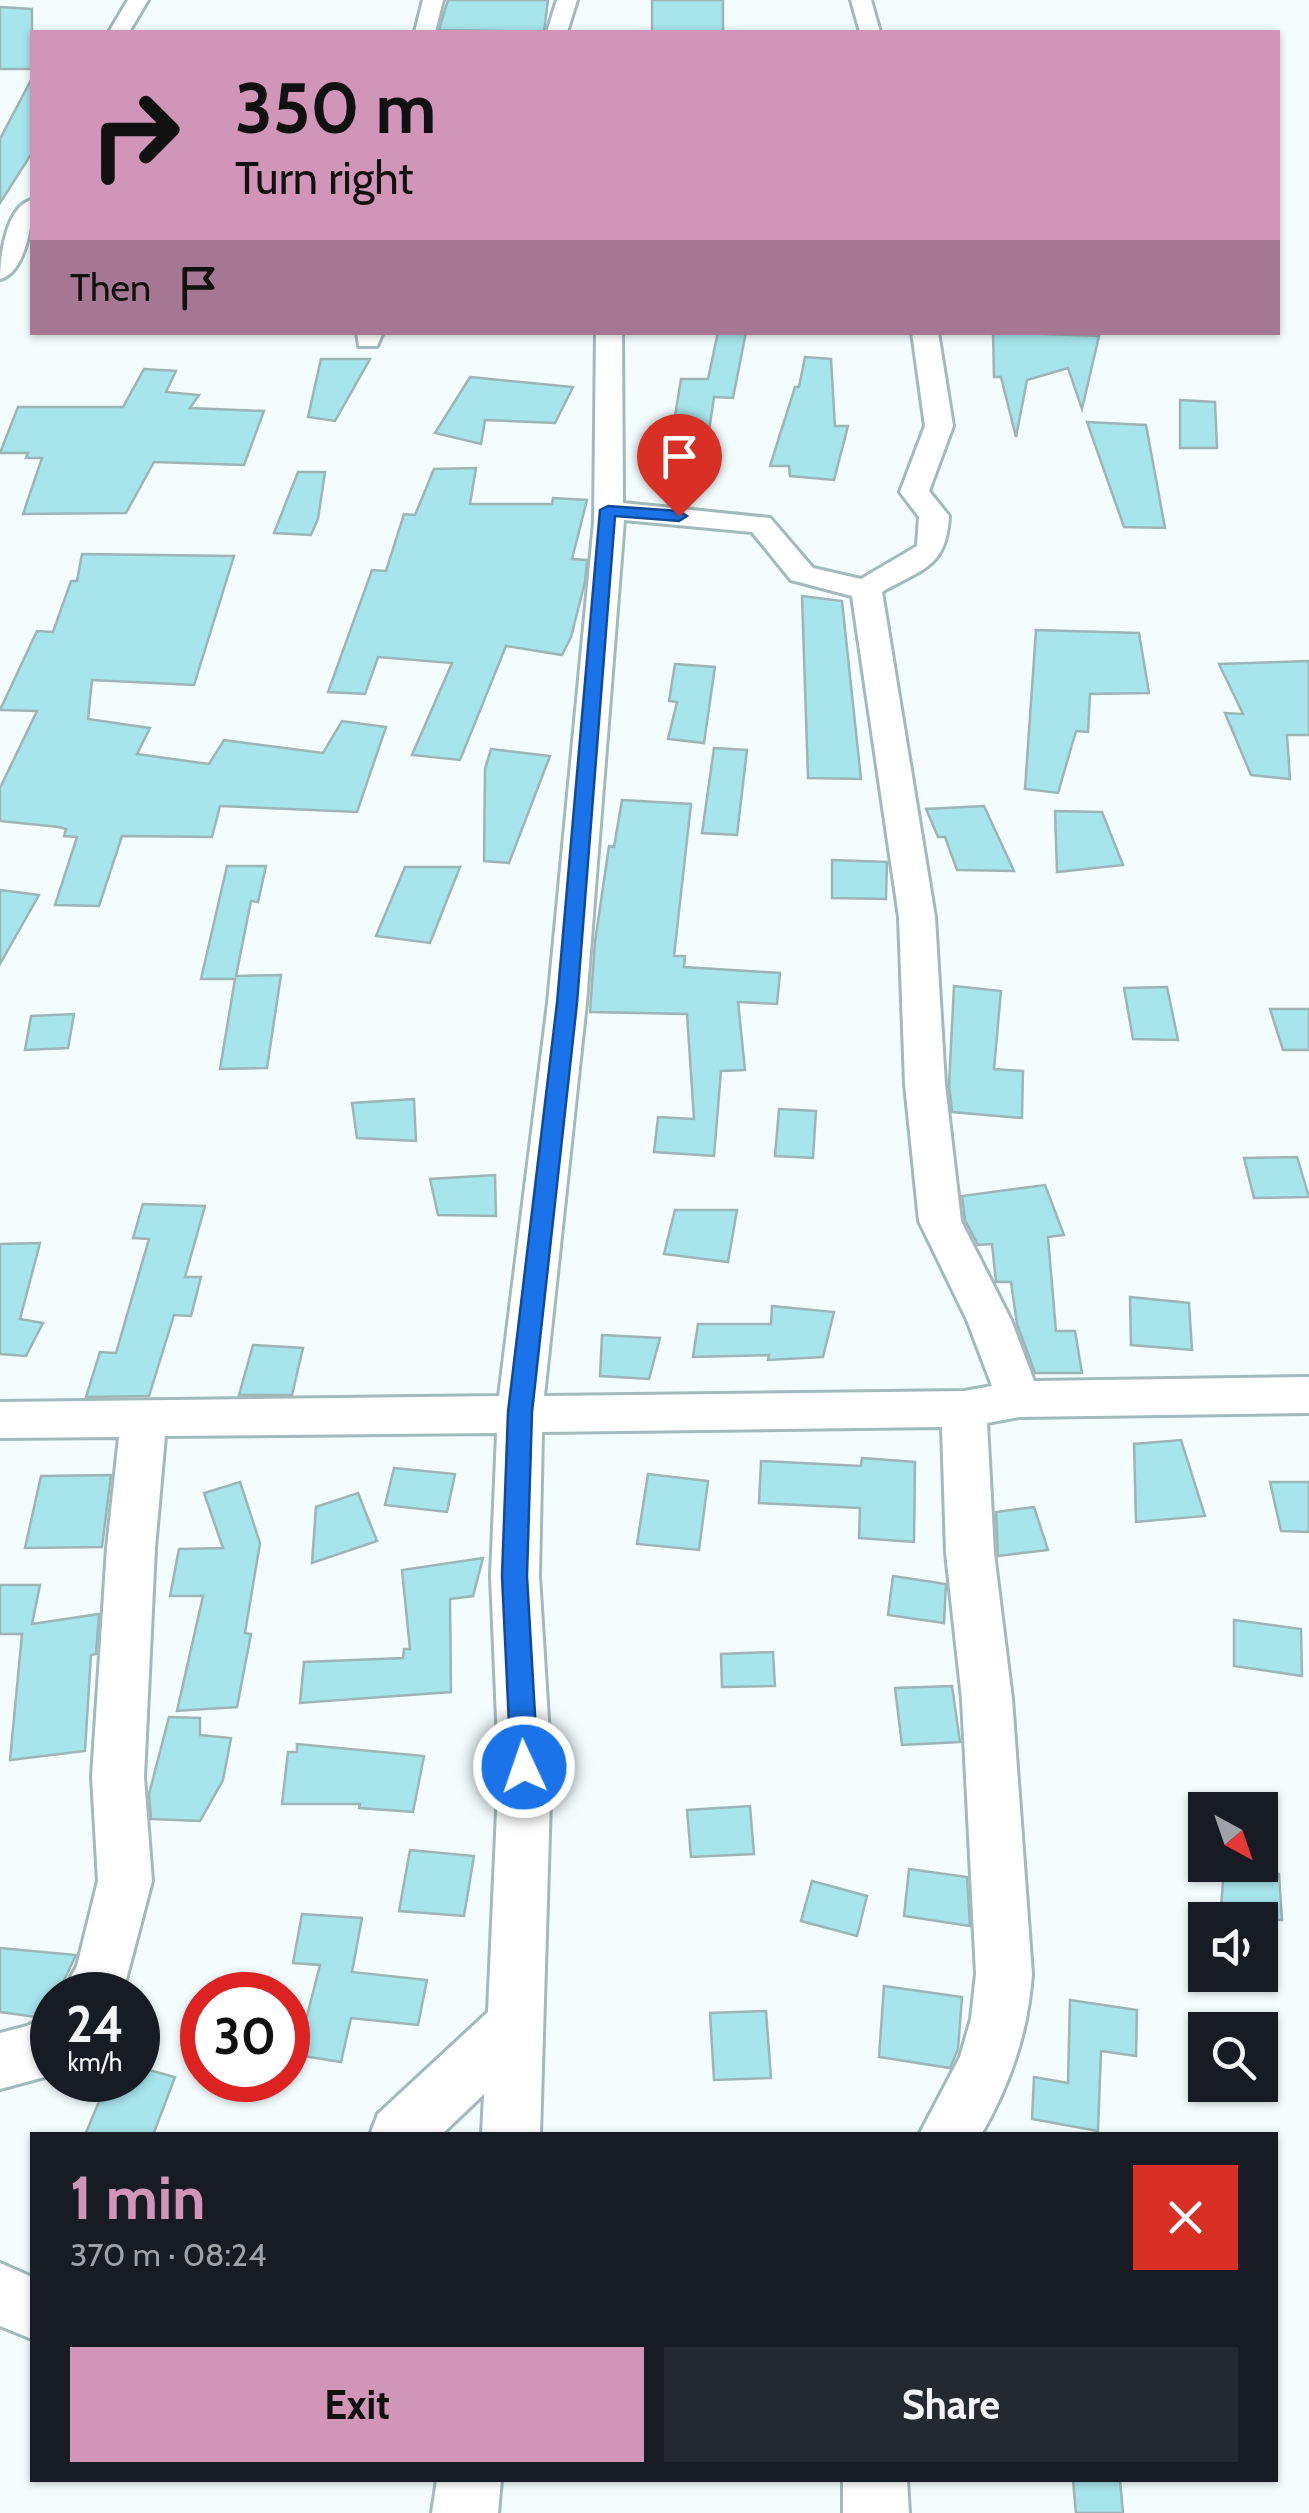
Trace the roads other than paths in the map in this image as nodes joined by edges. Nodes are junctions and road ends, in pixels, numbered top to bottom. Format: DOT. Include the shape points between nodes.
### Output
graph roads {
  1 [pos="138,0"];
  2 [pos="433,0"];
  3 [pos="567,0"];
  4 [pos="860,0"];
  5 [pos="120,30"];
  6 [pos="426,30"];
  7 [pos="558,30"];
  8 [pos="869,30"];
  9 [pos="30,211"];
  10 [pos="0,272"];
  11 [pos="608,335"];
  12 [pos="925,335"];
  13 [pos="608,510"];
  14 [pos="866,590"];
  15 [pos="1309,1395"];
  16 [pos="1019,1399"];
  17 [pos="964,1409"];
  18 [pos="520,1412"];
  19 [pos="144,1419"];
  20 [pos="0,1420"];
  21 [pos="103,1972"];
  22 [pos="515,2026"];
  23 [pos="30,2054"];
  24 [pos="0,2061"];
  25 [pos="403,2132"];
  26 [pos="511,2132"];
  27 [pos="950,2132"];
  28 [pos="0,2294"];
  29 [pos="30,2307"];
  30 [pos="469,2482"];
  31 [pos="875,2482"];
  32 [pos="465,2513"];
  33 [pos="876,2513"];
  1 -- 5 [label="street"];
  2 -- 6 [label="street"];
  3 -- 7 [label="street"];
  4 -- 8 [label="street"];
  9 -- 10 [label="street"];
  11 -- 13 [label="street"];
  12 -- 14 [label="street" via="939,426 914,492 934,516 932,546"];
  13 -- 14 [label="street" via="760,524 797,571"];
  13 -- 18 [label="street" via="567,1003"];
  14 -- 16 [label="street" via="917,917 940,1221 990,1320"];
  15 -- 16 [label="street"];
  16 -- 17 [label="street"];
  17 -- 18 [label="street"];
  17 -- 27 [label="street" via="1004,1974 1002,2016 978,2089"];
  18 -- 19 [label="street"];
  18 -- 22 [label="street" via="514,1576 524,1767"];
  19 -- 20 [label="street"];
  19 -- 21 [label="street" via="118,1777 125,1881"];
  22 -- 25 [label="street"];
  22 -- 26 [label="street"];
  23 -- 24 [label="street"];
  28 -- 29 [label="street"];
  30 -- 32 [label="street"];
  31 -- 33 [label="street"];
}
